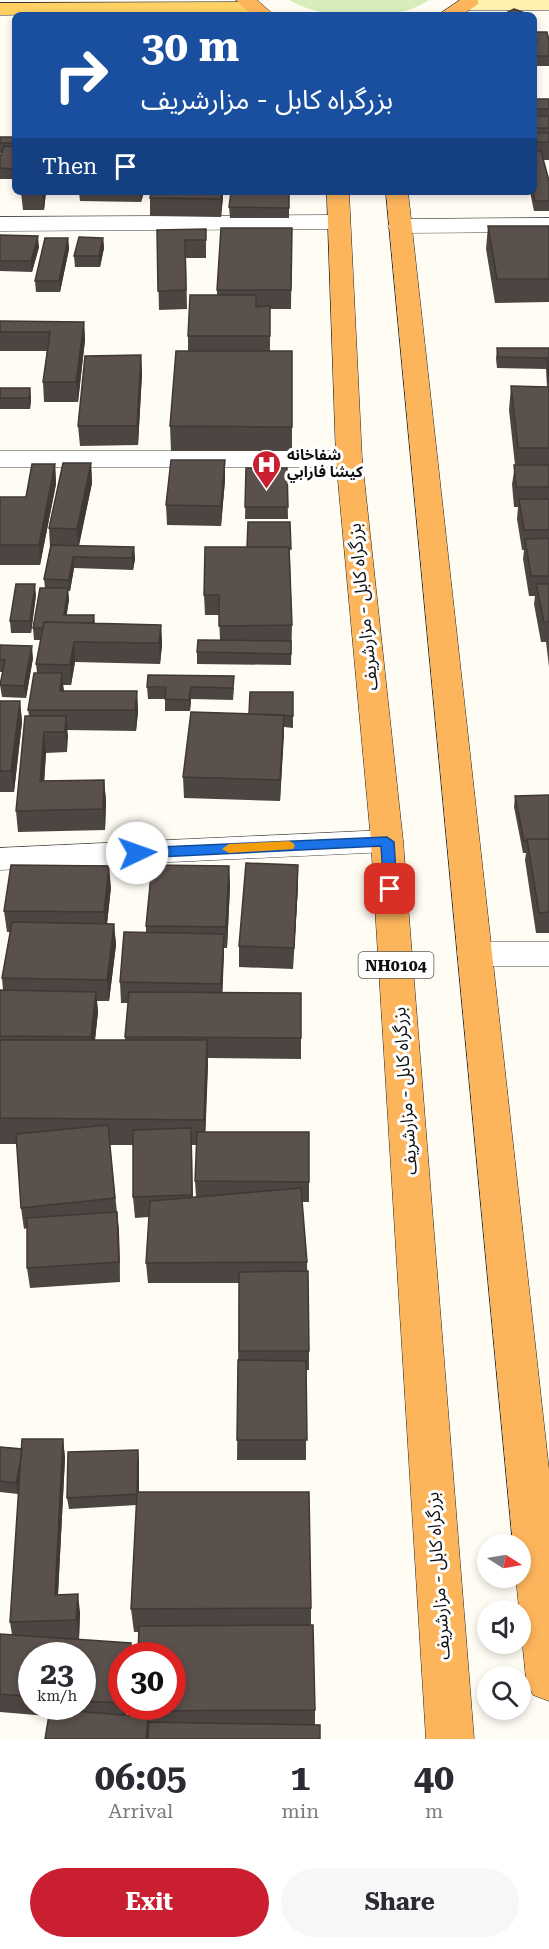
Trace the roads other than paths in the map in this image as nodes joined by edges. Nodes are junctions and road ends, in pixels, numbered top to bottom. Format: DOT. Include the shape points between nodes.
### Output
graph roads {
  1 [pos="469,2"];
  2 [pos="549,4"];
  3 [pos="254,8"];
  4 [pos="0,9"];
  5 [pos="453,12"];
  6 [pos="397,195"];
  7 [pos="339,207"];
  8 [pos="0,224"];
  9 [pos="549,225"];
  10 [pos="399,226"];
  11 [pos="0,459"];
  12 [pos="349,459"];
  13 [pos="387,842"];
  14 [pos="0,859"];
  15 [pos="474,954"];
  16 [pos="549,954"];
  17 [pos="549,1679"];
  18 [pos="450,1739"];
  1 -- 2 [label="main road"];
  1 -- 5 [label="highway"];
  3 -- 4 [label="main road"];
  6 -- 10 [label="highway"];
  7 -- 8 [label="street"];
  7 -- 12 [label="highway, بزرگراه کابل - مزارشریف / NH0104"];
  9 -- 10 [label="street"];
  10 -- 15 [label="highway"];
  11 -- 12 [label="street"];
  12 -- 13 [label="highway, بزرگراه کابل - مزارشریف / NH0104"];
  13 -- 14 [label="street"];
  13 -- 18 [label="highway, بزرگراه کابل - مزارشریف / NH0104"];
  15 -- 16 [label="street"];
  15 -- 17 [label="highway"];
}
